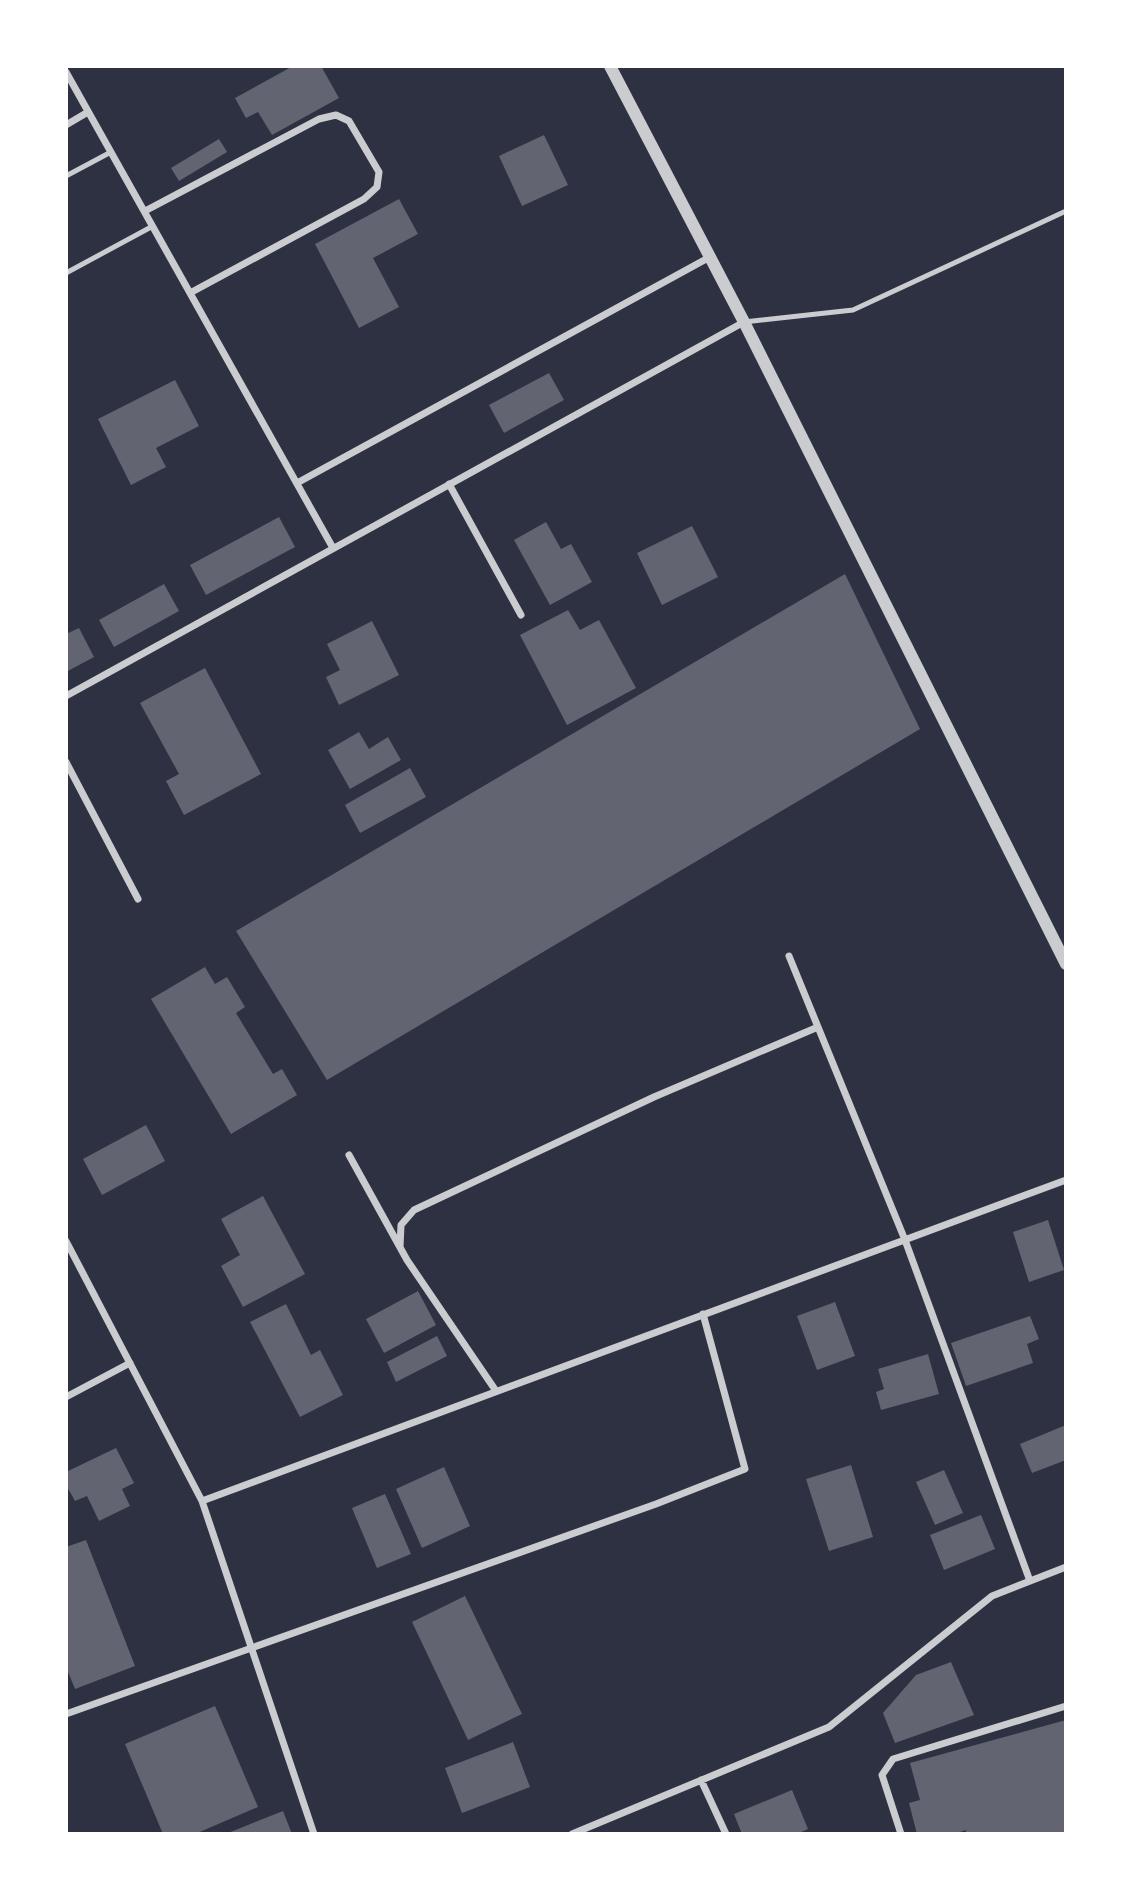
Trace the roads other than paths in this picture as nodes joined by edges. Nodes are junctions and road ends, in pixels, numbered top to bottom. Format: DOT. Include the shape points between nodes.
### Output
graph roads {
  1 [pos="610,66"];
  2 [pos="66,72"];
  3 [pos="88,112"];
  4 [pos="66,125"];
  5 [pos="111,152"];
  6 [pos="66,176"];
  7 [pos="145,211"];
  8 [pos="1066,211"];
  9 [pos="153,226"];
  10 [pos="710,257"];
  11 [pos="66,273"];
  12 [pos="190,293"];
  13 [pos="744,322"];
  14 [pos="297,483"];
  15 [pos="449,484"];
  16 [pos="333,548"];
  17 [pos="521,615"];
  18 [pos="66,696"];
  19 [pos="66,762"];
  20 [pos="138,899"];
  21 [pos="789,956"];
  22 [pos="1066,964"];
  23 [pos="818,1027"];
  24 [pos="349,1155"];
  25 [pos="1066,1180"];
  26 [pos="905,1240"];
  27 [pos="66,1241"];
  28 [pos="400,1247"];
  29 [pos="703,1314"];
  30 [pos="130,1363"];
  31 [pos="496,1391"];
  32 [pos="66,1396"];
  33 [pos="202,1500"];
  34 [pos="1066,1567"];
  35 [pos="1030,1581"];
  36 [pos="251,1647"];
  37 [pos="1066,1706"];
  38 [pos="66,1714"];
  39 [pos="701,1780"];
  40 [pos="314,1833"];
  41 [pos="572,1833"];
  42 [pos="726,1833"];
  43 [pos="901,1833"];
  1 -- 10 [label="street"];
  2 -- 3 [label="street"];
  3 -- 4 [label="street"];
  3 -- 5 [label="street"];
  5 -- 6 [label="lane"];
  5 -- 7 [label="street"];
  7 -- 9 [label="street"];
  7 -- 12 [label="street" via="319,119 336,115 349,121 367,149 379,172 377,187 364,199"];
  8 -- 13 [label="lane" via="853,310"];
  9 -- 11 [label="lane"];
  9 -- 12 [label="street"];
  10 -- 13 [label="street"];
  10 -- 14 [label="street"];
  12 -- 14 [label="street"];
  13 -- 15 [label="street"];
  13 -- 22 [label="street"];
  14 -- 16 [label="street"];
  15 -- 16 [label="street"];
  15 -- 17 [label="street"];
  16 -- 18 [label="street"];
  19 -- 20 [label="street"];
  21 -- 23 [label="street"];
  23 -- 26 [label="street"];
  23 -- 28 [label="street" via="654,1097 414,1210 401,1225"];
  24 -- 28 [label="street"];
  25 -- 26 [label="street"];
  26 -- 29 [label="street"];
  26 -- 35 [label="street"];
  27 -- 30 [label="street"];
  28 -- 31 [label="street"];
  29 -- 31 [label="street"];
  29 -- 36 [label="street" via="745,1469"];
  30 -- 32 [label="street"];
  30 -- 33 [label="street"];
  31 -- 33 [label="street"];
  33 -- 36 [label="street"];
  34 -- 35 [label="street"];
  35 -- 39 [label="street" via="992,1596 829,1727"];
  36 -- 38 [label="street"];
  36 -- 40 [label="street"];
  37 -- 43 [label="street" via="893,1759 882,1775"];
  39 -- 41 [label="street"];
  39 -- 42 [label="street"];
}
